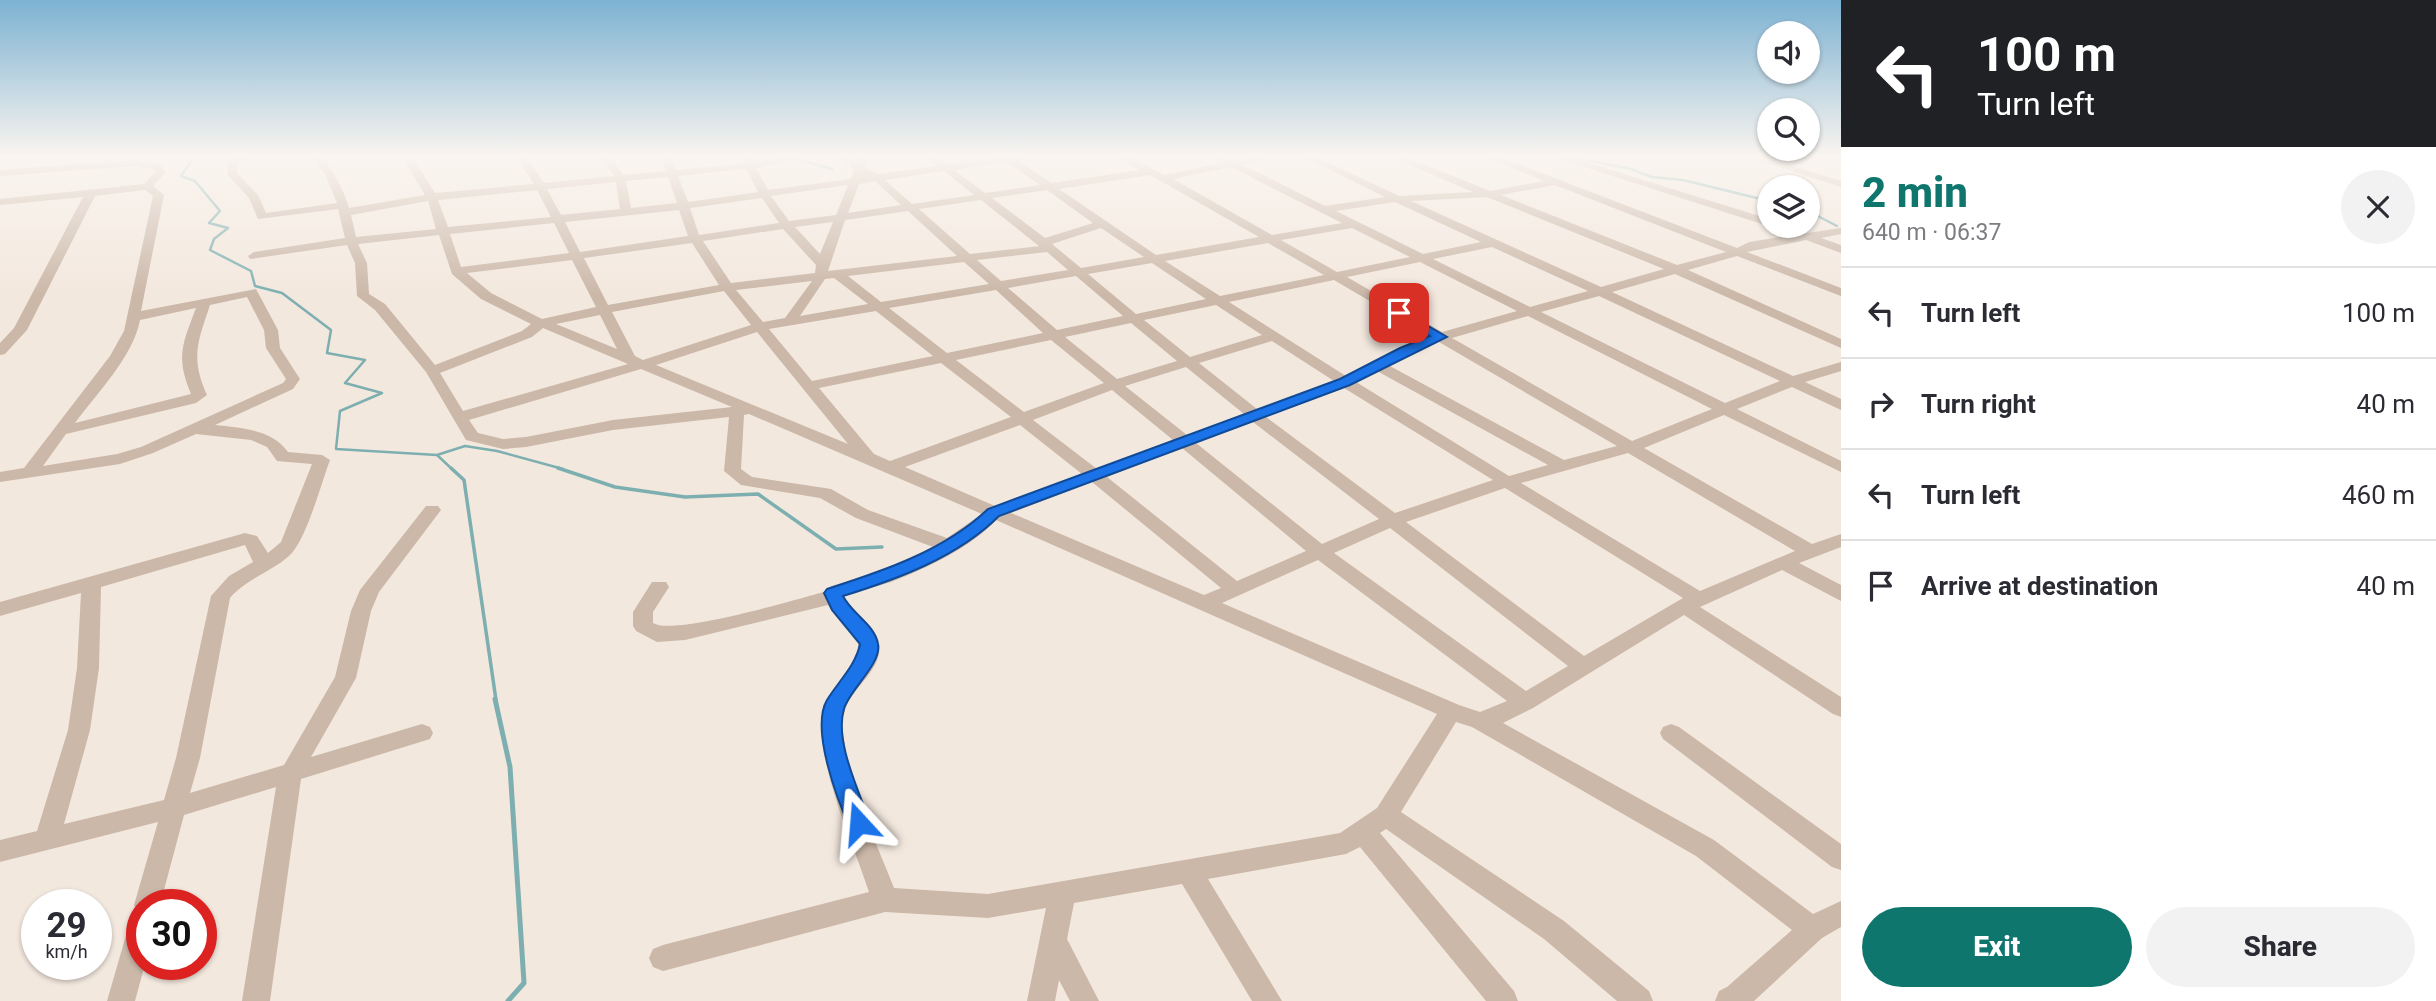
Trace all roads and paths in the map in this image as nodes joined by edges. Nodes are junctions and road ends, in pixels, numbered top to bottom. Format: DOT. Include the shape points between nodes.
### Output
graph roads {
  1 [pos="86,202"];
  2 [pos="158,202"];
  3 [pos="256,202"];
  4 [pos="343,202"];
  5 [pos="395,202"];
  6 [pos="433,202"];
  7 [pos="547,202"];
  8 [pos="624,202"];
  9 [pos="682,202"];
  10 [pos="715,202"];
  11 [pos="770,202"];
  12 [pos="847,202"];
  13 [pos="903,202"];
  14 [pos="943,202"];
  15 [pos="988,202"];
  16 [pos="1071,202"];
  17 [pos="1204,202"];
  18 [pos="1306,202"];
  19 [pos="1377,202"];
  20 [pos="1401,202"];
  21 [pos="1507,202"];
  22 [pos="1607,202"];
  23 [pos="1701,202"];
  24 [pos="683,206"];
  25 [pos="908,206"];
  26 [pos="345,208"];
  27 [pos="1322,210"];
  28 [pos="626,212"];
  29 [pos="842,216"];
  30 [pos="556,219"];
  31 [pos="1757,219"];
  32 [pos="785,224"];
  33 [pos="1101,224"];
  34 [pos="1351,225"];
  35 [pos="441,231"];
  36 [pos="1841,231"];
  37 [pos="1820,234"];
  38 [pos="694,237"];
  39 [pos="1268,238"];
  40 [pos="1795,238"];
  41 [pos="1813,238"];
  42 [pos="352,241"];
  43 [pos="1494,243"];
  44 [pos="1047,245"];
  45 [pos="1841,249"];
  46 [pos="1738,252"];
  47 [pos="254,256"];
  48 [pos="576,256"];
  49 [pos="1153,257"];
  50 [pos="966,259"];
  51 [pos="1420,259"];
  52 [pos="1675,269"];
  53 [pos="456,271"];
  54 [pos="827,271"];
  55 [pos="1078,272"];
  56 [pos="1337,277"];
  57 [pos="997,286"];
  58 [pos="727,288"];
  59 [pos="1600,290"];
  60 [pos="1840,291"];
  61 [pos="205,301"];
  62 [pos="1221,301"];
  63 [pos="878,306"];
  64 [pos="603,310"];
  65 [pos="1527,312"];
  66 [pos="134,317"];
  67 [pos="1133,319"];
  68 [pos="790,321"];
  69 [pos="541,323"];
  70 [pos="759,327"];
  71 [pos="1054,335"];
  72 [pos="1275,336"];
  73 [pos="1440,337"];
  74 [pos="1841,344"];
  75 [pos="0,351"];
  76 [pos="942,356"];
  77 [pos="635,362"];
  78 [pos="1188,362"];
  79 [pos="1377,365"];
  80 [pos="1841,366"];
  81 [pos="432,371"];
  82 [pos="1793,381"];
  83 [pos="1345,382"];
  84 [pos="1115,384"];
  85 [pos="808,386"];
  86 [pos="1841,405"];
  87 [pos="743,410"];
  88 [pos="1722,410"];
  89 [pos="457,414"];
  90 [pos="1253,414"];
  91 [pos="1020,418"];
  92 [pos="195,429"];
  93 [pos="60,431"];
  94 [pos="1187,441"];
  95 [pos="1629,448"];
  96 [pos="868,458"];
  97 [pos="1562,466"];
  98 [pos="890,467"];
  99 [pos="1841,467"];
  100 [pos="28,474"];
  101 [pos="1093,474"];
  102 [pos="0,477"];
  103 [pos="1508,481"];
  104 [pos="432,510"];
  105 [pos="993,513"];
  106 [pos="1393,520"];
  107 [pos="1841,540"];
  108 [pos="947,545"];
  109 [pos="1318,551"];
  110 [pos="1809,551"];
  111 [pos="1783,562"];
  112 [pos="264,564"];
  113 [pos="91,581"];
  114 [pos="659,587"];
  115 [pos="1235,589"];
  116 [pos="1841,594"];
  117 [pos="833,597"];
  118 [pos="1691,602"];
  119 [pos="1202,604"];
  120 [pos="0,608"];
  121 [pos="1584,667"];
  122 [pos="1525,702"];
  123 [pos="1841,708"];
  124 [pos="1451,711"];
  125 [pos="1480,720"];
  126 [pos="422,733"];
  127 [pos="1671,733"];
  128 [pos="293,770"];
  129 [pos="174,808"];
  130 [pos="1386,815"];
  131 [pos="1364,833"];
  132 [pos="47,839"];
  133 [pos="0,852"];
  134 [pos="1841,859"];
  135 [pos="1189,872"];
  136 [pos="151,889"];
  137 [pos="1062,895"];
  138 [pos="885,900"];
  139 [pos="1841,914"];
  140 [pos="1812,929"];
  141 [pos="1053,940"];
  142 [pos="663,958"];
  143 [pos="127,980"];
  144 [pos="1736,1000"];
  145 [pos="121,1001"];
  146 [pos="256,1001"];
  147 [pos="1041,1001"];
  148 [pos="1085,1001"];
  149 [pos="1268,1001"];
  150 [pos="1504,1001"];
  151 [pos="1639,1001"];
  1 -- 75 [label="street" via="20,330"];
  2 -- 66 [label="street"];
  3 -- 26 [label="street" via="262,217"];
  4 -- 26 [label="street"];
  5 -- 26 [label="street"];
  6 -- 35 [label="street"];
  7 -- 30 [label="street"];
  8 -- 28 [label="street"];
  9 -- 24 [label="street"];
  10 -- 24 [label="street"];
  11 -- 32 [label="street"];
  12 -- 29 [label="street"];
  13 -- 25 [label="street"];
  14 -- 25 [label="street"];
  15 -- 44 [label="street"];
  16 -- 33 [label="street"];
  17 -- 39 [label="street"];
  18 -- 27 [label="street"];
  19 -- 27 [label="street"];
  20 -- 43 [label="street"];
  21 -- 52 [label="street"];
  22 -- 46 [label="street"];
  23 -- 31 [label="street"];
  24 -- 28 [label="street"];
  24 -- 38 [label="street"];
  25 -- 29 [label="street"];
  25 -- 50 [label="street"];
  26 -- 42 [label="street"];
  27 -- 34 [label="street"];
  28 -- 30 [label="street"];
  29 -- 32 [label="street"];
  29 -- 54 [label="street"];
  30 -- 35 [label="street"];
  30 -- 48 [label="street"];
  32 -- 38 [label="street"];
  32 -- 54 [label="street"];
  33 -- 44 [label="street"];
  33 -- 49 [label="street"];
  34 -- 39 [label="street"];
  34 -- 51 [label="street"];
  35 -- 42 [label="street"];
  35 -- 53 [label="street"];
  36 -- 37 [label="street"];
  38 -- 48 [label="street"];
  38 -- 58 [label="street"];
  39 -- 49 [label="street"];
  39 -- 56 [label="street"];
  40 -- 46 [label="street"];
  41 -- 45 [label="street"];
  42 -- 47 [label="street"];
  42 -- 81 [label="street" via="361,263 363,296 380,307"];
  43 -- 51 [label="street"];
  43 -- 59 [label="street"];
  44 -- 50 [label="street"];
  44 -- 55 [label="street"];
  46 -- 52 [label="street"];
  46 -- 60 [label="street"];
  48 -- 53 [label="street"];
  48 -- 64 [label="street"];
  49 -- 55 [label="street"];
  49 -- 62 [label="street"];
  50 -- 54 [label="street"];
  50 -- 57 [label="street"];
  51 -- 56 [label="street"];
  51 -- 65 [label="street"];
  52 -- 59 [label="street"];
  52 -- 74 [label="street"];
  53 -- 69 [label="street" via="486,296"];
  54 -- 58 [label="street"];
  54 -- 63 [label="street"];
  54 -- 68 [label="street"];
  55 -- 57 [label="street"];
  55 -- 67 [label="street"];
  56 -- 62 [label="street"];
  56 -- 73 [label="street"];
  57 -- 63 [label="street"];
  57 -- 71 [label="street"];
  58 -- 64 [label="street"];
  58 -- 70 [label="street"];
  59 -- 65 [label="street"];
  59 -- 82 [label="street"];
  61 -- 66 [label="street"];
  61 -- 92 [label="street" via="251,292 271,330 273,348 293,379 288,386"];
  61 -- 93 [label="street" via="189,346 189,373 199,395"];
  62 -- 67 [label="street"];
  62 -- 72 [label="street"];
  63 -- 68 [label="street"];
  63 -- 76 [label="street"];
  64 -- 69 [label="street"];
  64 -- 77 [label="street"];
  65 -- 73 [label="street"];
  65 -- 88 [label="street"];
  66 -- 93 [label="street" via="116,357"];
  67 -- 71 [label="street"];
  67 -- 78 [label="street"];
  68 -- 70 [label="street"];
  69 -- 77 [label="street"];
  69 -- 81 [label="street" via="527,334"];
  70 -- 77 [label="street"];
  70 -- 85 [label="street"];
  71 -- 76 [label="street"];
  71 -- 84 [label="street"];
  72 -- 78 [label="street"];
  72 -- 83 [label="street"];
  73 -- 79 [label="street"];
  73 -- 95 [label="street"];
  76 -- 85 [label="street"];
  76 -- 91 [label="street"];
  77 -- 87 [label="street"];
  77 -- 89 [label="street" via="475,415"];
  78 -- 84 [label="street"];
  78 -- 90 [label="street"];
  79 -- 83 [label="street"];
  79 -- 97 [label="street"];
  80 -- 82 [label="street"];
  81 -- 89 [label="street"];
  82 -- 86 [label="street"];
  82 -- 88 [label="street"];
  83 -- 90 [label="street"];
  83 -- 103 [label="street"];
  84 -- 91 [label="street"];
  84 -- 94 [label="street"];
  85 -- 96 [label="street"];
  87 -- 89 [label="street" via="503,444 472,437"];
  87 -- 96 [label="street"];
  87 -- 108 [label="street" via="732,471 736,476 825,493 873,518"];
  88 -- 95 [label="street"];
  88 -- 99 [label="street"];
  90 -- 94 [label="street"];
  90 -- 106 [label="street"];
  91 -- 98 [label="street"];
  91 -- 101 [label="street"];
  92 -- 100 [label="street" via="120,459"];
  92 -- 112 [label="street" via="226,430 273,444 283,457 322,460 289,545"];
  93 -- 100 [label="street"];
  94 -- 101 [label="street"];
  94 -- 109 [label="street"];
  95 -- 97 [label="street"];
  95 -- 110 [label="street"];
  96 -- 98 [label="street"];
  97 -- 103 [label="street"];
  98 -- 105 [label="street"];
  100 -- 102 [label="street"];
  101 -- 105 [label="street"];
  101 -- 115 [label="street"];
  103 -- 106 [label="street"];
  103 -- 118 [label="street"];
  104 -- 128 [label="street" via="370,590 345,678"];
  105 -- 108 [label="street"];
  105 -- 119 [label="street"];
  106 -- 109 [label="street"];
  106 -- 121 [label="street"];
  107 -- 110 [label="street"];
  108 -- 117 [label="street" via="886,577 837,591"];
  109 -- 115 [label="street"];
  109 -- 122 [label="street"];
  110 -- 111 [label="street"];
  111 -- 116 [label="street"];
  111 -- 118 [label="street"];
  112 -- 113 [label="street" via="251,540 245,539"];
  112 -- 129 [label="street" via="228,586 221,596"];
  113 -- 120 [label="street"];
  113 -- 132 [label="street" via="88,668 79,730"];
  114 -- 117 [label="street" via="643,612 643,626 657,635 685,634"];
  115 -- 119 [label="street"];
  117 -- 138 [label="street" via="869,644 867,656 834,706 831,720 834,747"];
  118 -- 121 [label="street"];
  118 -- 123 [label="street"];
  119 -- 124 [label="street"];
  121 -- 122 [label="street"];
  122 -- 125 [label="street"];
  124 -- 125 [label="street"];
  124 -- 130 [label="street"];
  125 -- 140 [label="street" via="1704,848"];
  126 -- 128 [label="street"];
  127 -- 134 [label="street"];
  128 -- 129 [label="street"];
  128 -- 146 [label="street"];
  129 -- 132 [label="street"];
  129 -- 136 [label="street"];
  130 -- 131 [label="street"];
  130 -- 151 [label="street" via="1553,930"];
  131 -- 135 [label="street" via="1346,844"];
  131 -- 150 [label="street"];
  132 -- 133 [label="street"];
  135 -- 137 [label="street"];
  135 -- 149 [label="street"];
  137 -- 138 [label="street" via="988,906"];
  137 -- 141 [label="street"];
  138 -- 142 [label="street"];
  139 -- 140 [label="street"];
  140 -- 144 [label="street"];
  141 -- 147 [label="street"];
  141 -- 148 [label="street"];
  143 -- 145 [label="street"];
}
